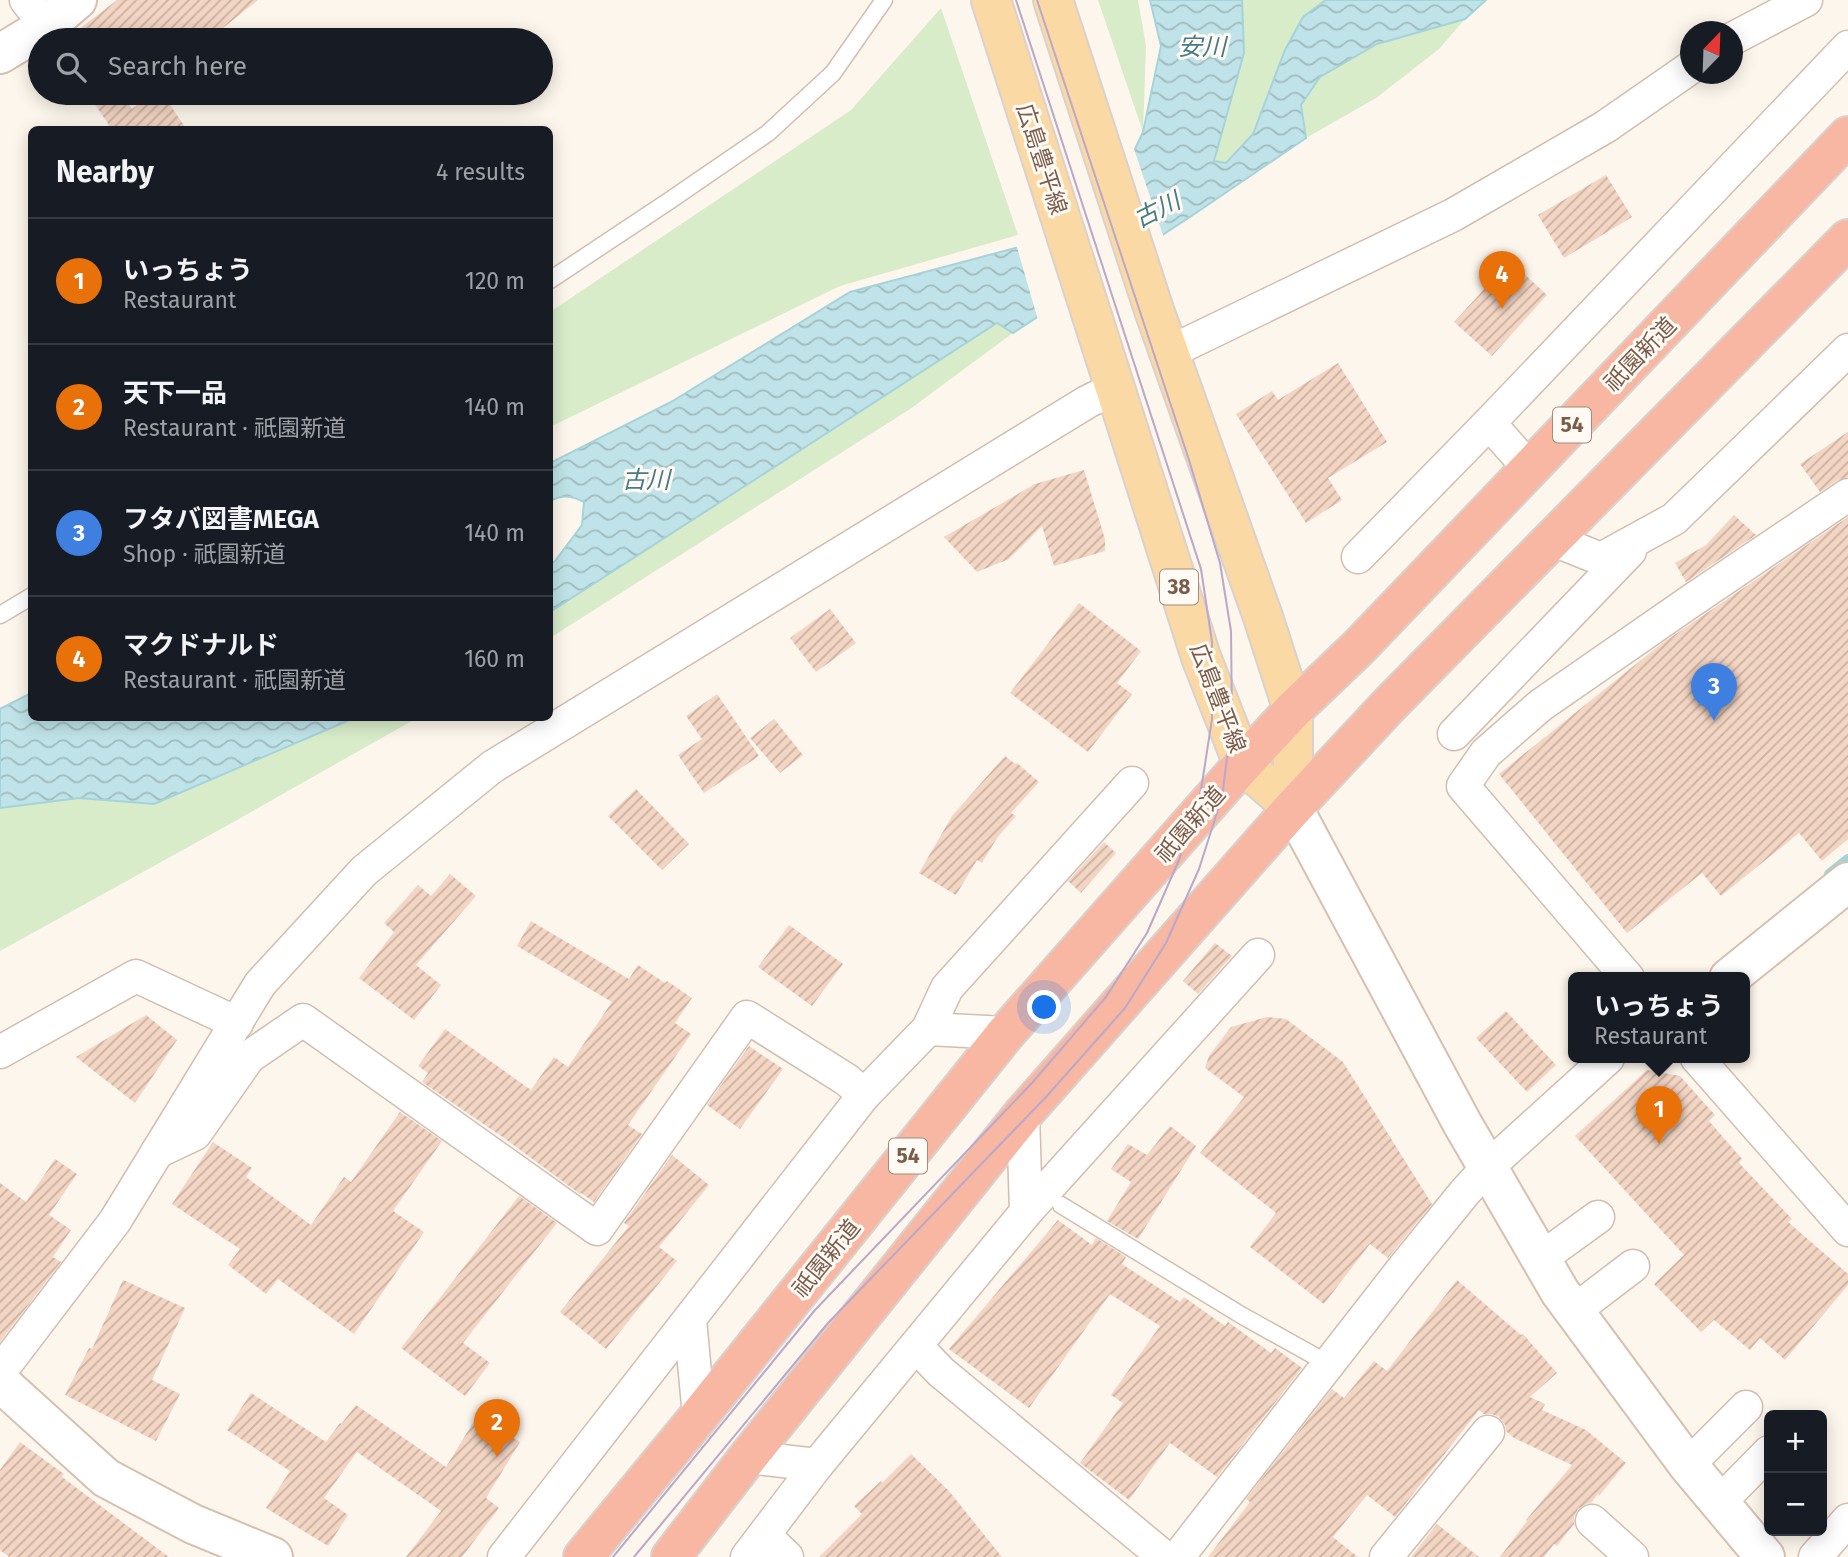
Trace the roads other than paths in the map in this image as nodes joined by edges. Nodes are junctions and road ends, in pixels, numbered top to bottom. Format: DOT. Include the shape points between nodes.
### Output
graph roads {
  1 [pos="77,0"];
  2 [pos="884,0"];
  3 [pos="991,0"];
  4 [pos="1053,0"];
  5 [pos="1767,0"];
  6 [pos="1806,0"];
  7 [pos="36,13"];
  8 [pos="1743,26"];
  9 [pos="1743,32"];
  10 [pos="1848,47"];
  11 [pos="0,54"];
  12 [pos="1680,75"];
  13 [pos="1848,136"];
  14 [pos="1848,239"];
  15 [pos="553,278"];
  16 [pos="1848,350"];
  17 [pos="1170,352"];
  18 [pos="1115,388"];
  19 [pos="1489,423"];
  20 [pos="1530,469"];
  21 [pos="1848,495"];
  22 [pos="1646,535"];
  23 [pos="1551,539"];
  24 [pos="1358,557"];
  25 [pos="28,598"];
  26 [pos="0,615"];
  27 [pos="1293,710"];
  28 [pos="1454,734"];
  29 [pos="1243,764"];
  30 [pos="1132,783"];
  31 [pos="1293,808"];
  32 [pos="1848,882"];
  33 [pos="1258,955"];
  34 [pos="1623,972"];
  35 [pos="1737,972"];
  36 [pos="237,1023"];
  37 [pos="928,1029"];
  38 [pos="1006,1033"];
  39 [pos="0,1052"];
  40 [pos="1602,1063"];
  41 [pos="1701,1063"];
  42 [pos="864,1095"];
  43 [pos="1023,1114"];
  44 [pos="157,1152"];
  45 [pos="1488,1167"];
  46 [pos="1061,1205"];
  47 [pos="1026,1212"];
  48 [pos="1598,1217"];
  49 [pos="1848,1230"];
  50 [pos="1540,1259"];
  51 [pos="1633,1266"];
  52 [pos="1574,1311"];
  53 [pos="690,1320"];
  54 [pos="916,1346"];
  55 [pos="1329,1364"];
  56 [pos="0,1372"];
  57 [pos="0,1382"];
  58 [pos="1746,1407"];
  59 [pos="699,1416"];
  60 [pos="1488,1432"];
  61 [pos="1764,1456"];
  62 [pos="748,1457"];
  63 [pos="817,1465"];
  64 [pos="1688,1465"];
  65 [pos="1719,1503"];
  66 [pos="1848,1520"];
  67 [pos="1592,1521"];
  68 [pos="755,1546"];
  69 [pos="273,1557"];
  70 [pos="504,1557"];
  71 [pos="583,1557"];
  72 [pos="671,1557"];
  73 [pos="787,1557"];
  74 [pos="1164,1557"];
  75 [pos="1178,1557"];
  76 [pos="1386,1557"];
  77 [pos="1632,1557"];
  78 [pos="1765,1557"];
  79 [pos="1815,1557"];
  1 -- 7 [label="street"];
  2 -- 15 [label="lane" via="833,73 768,133"];
  3 -- 18 [label="main road, 広島豊平線 / 38"];
  4 -- 17 [label="main road"];
  5 -- 8 [label="street"];
  6 -- 9 [label="street"];
  7 -- 11 [label="street"];
  10 -- 19 [label="street"];
  12 -- 17 [label="street" via="1605,127 1453,215"];
  13 -- 20 [label="highway, 祇園新道 / 54"];
  14 -- 23 [label="highway"];
  16 -- 22 [label="street" via="1674,519"];
  17 -- 27 [label="main road"];
  18 -- 29 [label="main road, 広島豊平線 / 38" via="1201,657"];
  18 -- 36 [label="street" via="492,767 364,871 260,984"];
  19 -- 20 [label="street"];
  19 -- 24 [label="street"];
  20 -- 27 [label="highway, 祇園新道 / 54" via="1359,648"];
  21 -- 34 [label="street" via="1541,705 1486,753 1463,786"];
  22 -- 23 [label="street" via="1601,559"];
  22 -- 28 [label="street"];
  23 -- 31 [label="highway"];
  25 -- 26 [label="lane"];
  27 -- 29 [label="highway, 祇園新道 / 54"];
  27 -- 31 [label="main road"];
  29 -- 31 [label="main road, 広島豊平線 / 38"];
  29 -- 38 [label="highway, 祇園新道 / 54"];
  30 -- 37 [label="street" via="947,988"];
  31 -- 43 [label="highway"];
  31 -- 45 [label="street"];
  32 -- 35 [label="street"];
  33 -- 47 [label="street"];
  36 -- 39 [label="street" via="136,976"];
  36 -- 44 [label="street"];
  37 -- 38 [label="street"];
  37 -- 42 [label="street"];
  38 -- 59 [label="highway, 祇園新道 / 54"];
  40 -- 45 [label="street"];
  41 -- 49 [label="street"];
  42 -- 44 [label="street" via="747,1017 597,1229 303,1020 249,1057 195,1134"];
  42 -- 53 [label="street"];
  43 -- 47 [label="street"];
  43 -- 62 [label="highway"];
  44 -- 56 [label="street" via="115,1221"];
  45 -- 50 [label="street"];
  45 -- 55 [label="street"];
  46 -- 55 [label="lane"];
  47 -- 54 [label="street"];
  48 -- 50 [label="street"];
  50 -- 52 [label="street"];
  51 -- 52 [label="street"];
  52 -- 64 [label="street"];
  53 -- 59 [label="street"];
  53 -- 70 [label="street"];
  54 -- 63 [label="street"];
  54 -- 74 [label="street" via="941,1372"];
  55 -- 75 [label="street"];
  57 -- 69 [label="street" via="106,1478 193,1524"];
  58 -- 64 [label="street"];
  59 -- 71 [label="highway, 祇園新道 / 54"];
  60 -- 76 [label="street"];
  61 -- 65 [label="street"];
  62 -- 63 [label="street"];
  62 -- 72 [label="highway"];
  63 -- 68 [label="street"];
  64 -- 65 [label="street"];
  65 -- 78 [label="street"];
  66 -- 79 [label="street"];
  67 -- 77 [label="street"];
  68 -- 73 [label="street"];
}
